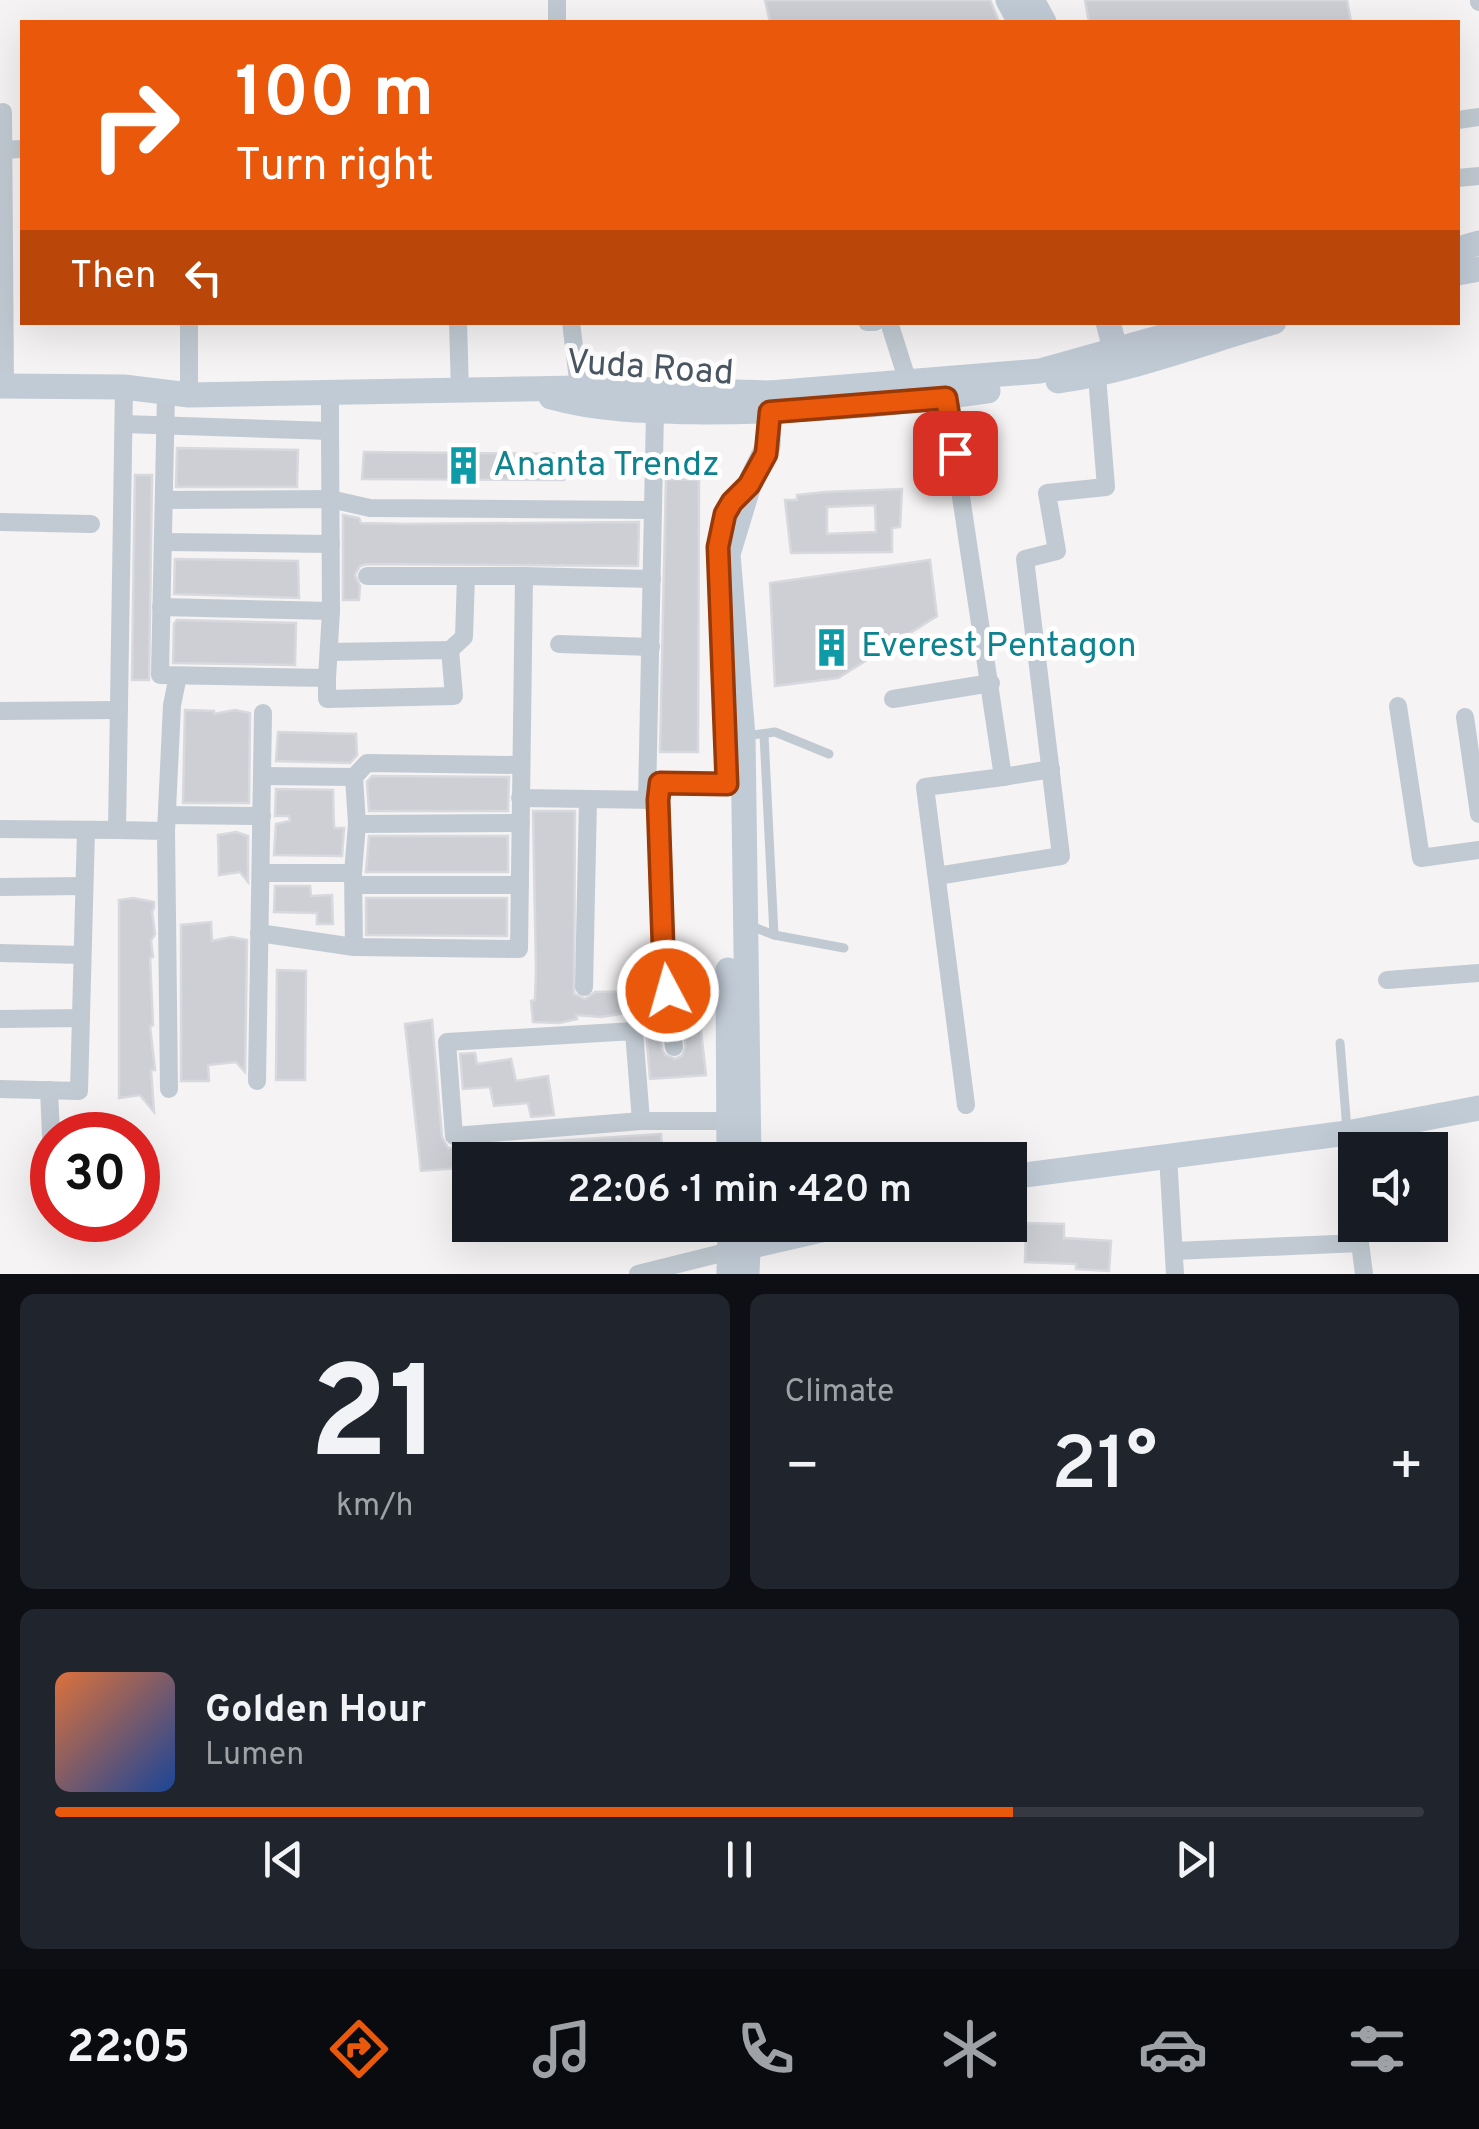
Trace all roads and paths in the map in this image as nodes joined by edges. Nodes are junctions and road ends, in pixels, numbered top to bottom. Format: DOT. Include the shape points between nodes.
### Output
graph roads {
  1 [pos="3,112"];
  2 [pos="1,150"];
  3 [pos="2,201"];
  4 [pos="13,226"];
  5 [pos="3,278"];
  6 [pos="188,325"];
  7 [pos="458,325"];
  8 [pos="571,325"];
  9 [pos="891,325"];
  10 [pos="1109,325"];
  11 [pos="1206,325"];
  12 [pos="1260,325"];
  13 [pos="1119,355"];
  14 [pos="908,382"];
  15 [pos="2,386"];
  16 [pos="579,388"];
  17 [pos="944,388"];
  18 [pos="527,391"];
  19 [pos="460,392"];
  20 [pos="124,408"];
  21 [pos="170,409"];
  22 [pos="655,412"];
  23 [pos="330,416"];
  24 [pos="769,421"];
  25 [pos="749,485"];
  26 [pos="330,499"];
  27 [pos="164,500"];
  28 [pos="653,510"];
  29 [pos="0,522"];
  30 [pos="91,524"];
  31 [pos="163,542"];
  32 [pos="331,544"];
  33 [pos="367,576"];
  34 [pos="466,576"];
  35 [pos="524,576"];
  36 [pos="652,579"];
  37 [pos="162,607"];
  38 [pos="331,612"];
  39 [pos="558,644"];
  40 [pos="651,647"];
  41 [pos="450,650"];
  42 [pos="329,652"];
  43 [pos="178,676"];
  44 [pos="328,678"];
  45 [pos="991,683"];
  46 [pos="893,699"];
  47 [pos="1398,706"];
  48 [pos="119,710"];
  49 [pos="0,712"];
  50 [pos="263,713"];
  51 [pos="1465,718"];
  52 [pos="754,735"];
  53 [pos="829,754"];
  54 [pos="519,765"];
  55 [pos="1051,769"];
  56 [pos="262,776"];
  57 [pos="354,777"];
  58 [pos="1003,778"];
  59 [pos="735,786"];
  60 [pos="520,798"];
  61 [pos="588,799"];
  62 [pos="653,800"];
  63 [pos="1479,814"];
  64 [pos="262,816"];
  65 [pos="167,823"];
  66 [pos="521,823"];
  67 [pos="357,824"];
  68 [pos="0,830"];
  69 [pos="86,830"];
  70 [pos="117,830"];
  71 [pos="1479,850"];
  72 [pos="260,873"];
  73 [pos="936,876"];
  74 [pos="354,879"];
  75 [pos="520,885"];
  76 [pos="84,886"];
  77 [pos="0,887"];
  78 [pos="744,923"];
  79 [pos="260,932"];
  80 [pos="774,935"];
  81 [pos="354,947"];
  82 [pos="844,948"];
  83 [pos="0,954"];
  84 [pos="82,955"];
  85 [pos="1479,973"];
  86 [pos="1387,980"];
  87 [pos="584,987"];
  88 [pos="0,1018"];
  89 [pos="80,1018"];
  90 [pos="1340,1042"];
  91 [pos="674,1047"];
  92 [pos="257,1081"];
  93 [pos="169,1088"];
  94 [pos="0,1089"];
  95 [pos="50,1090"];
  96 [pos="966,1105"];
  97 [pos="1479,1108"];
  98 [pos="51,1112"];
  99 [pos="641,1121"];
  100 [pos="739,1121"];
  101 [pos="1479,1125"];
  102 [pos="1347,1132"];
  103 [pos="1352,1132"];
  104 [pos="1338,1135"];
  105 [pos="734,1142"];
  106 [pos="744,1142"];
  107 [pos="1168,1163"];
  108 [pos="1027,1175"];
  109 [pos="1027,1187"];
  110 [pos="739,1246"];
  111 [pos="1174,1251"];
  112 [pos="638,1274"];
  113 [pos="1176,1274"];
  114 [pos="1364,1274"];
  1 -- 2 [label="street"];
  2 -- 3 [label="street"];
  3 -- 4 [label="street"];
  4 -- 5 [label="street"];
  5 -- 15 [label="street"];
  6 -- 21 [label="street"];
  7 -- 19 [label="street"];
  8 -- 16 [label="street"];
  9 -- 14 [label="street"];
  10 -- 13 [label="street"];
  11 -- 13 [label="street, Vuda Road"];
  12 -- 13 [label="street, Vuda Road"];
  13 -- 17 [label="street, Vuda Road"];
  13 -- 55 [label="street" via="1100,418 1106,487 1048,493 1056,551 1025,560"];
  14 -- 17 [label="street, Vuda Road"];
  14 -- 24 [label="street, Vuda Road"];
  15 -- 20 [label="street"];
  16 -- 18 [label="street, Vuda Road"];
  16 -- 24 [label="street, Vuda Road"];
  17 -- 24 [label="street, Vuda Road"];
  17 -- 45 [label="street"];
  18 -- 19 [label="street"];
  18 -- 22 [label="street, Vuda Road" via="584,406"];
  19 -- 23 [label="street"];
  20 -- 21 [label="street"];
  20 -- 21 [label="street"];
  20 -- 48 [label="street"];
  21 -- 23 [label="street"];
  21 -- 23 [label="street"];
  21 -- 27 [label="street"];
  22 -- 24 [label="street, Vuda Road"];
  22 -- 28 [label="street"];
  23 -- 26 [label="street"];
  24 -- 25 [label="street"];
  25 -- 52 [label="street" via="728,554"];
  25 -- 59 [label="street" via="725,514 718,547"];
  26 -- 27 [label="street"];
  26 -- 28 [label="street" via="370,508"];
  26 -- 32 [label="street"];
  27 -- 31 [label="street"];
  28 -- 36 [label="street"];
  29 -- 30 [label="street"];
  31 -- 32 [label="street"];
  31 -- 37 [label="street"];
  32 -- 38 [label="street"];
  33 -- 34 [label="street"];
  34 -- 35 [label="street"];
  34 -- 41 [label="street" via="464,637"];
  35 -- 36 [label="street"];
  35 -- 54 [label="street"];
  36 -- 40 [label="street"];
  37 -- 38 [label="street"];
  37 -- 43 [label="street" via="160,675"];
  38 -- 42 [label="street"];
  39 -- 40 [label="street"];
  40 -- 62 [label="street"];
  41 -- 42 [label="street"];
  41 -- 44 [label="street" via="454,696 327,699"];
  42 -- 44 [label="street"];
  43 -- 44 [label="street"];
  43 -- 65 [label="street"];
  45 -- 46 [label="street"];
  45 -- 58 [label="street"];
  47 -- 71 [label="street" via="1421,858"];
  48 -- 49 [label="street"];
  48 -- 70 [label="street"];
  50 -- 56 [label="street"];
  51 -- 63 [label="street"];
  52 -- 53 [label="lane" via="775,732"];
  52 -- 59 [label="street"];
  52 -- 80 [label="lane"];
  54 -- 57 [label="street" via="367,763"];
  54 -- 60 [label="street"];
  55 -- 58 [label="street"];
  55 -- 73 [label="street" via="1062,856"];
  56 -- 57 [label="street"];
  56 -- 64 [label="street"];
  57 -- 67 [label="street"];
  58 -- 73 [label="street" via="925,787"];
  59 -- 62 [label="street" via="660,783"];
  59 -- 78 [label="street"];
  59 -- 100 [label="street"];
  60 -- 61 [label="street"];
  60 -- 66 [label="street"];
  61 -- 62 [label="street"];
  61 -- 87 [label="street"];
  62 -- 91 [label="street"];
  64 -- 65 [label="street"];
  64 -- 72 [label="street"];
  65 -- 70 [label="street"];
  65 -- 93 [label="street"];
  66 -- 67 [label="street"];
  66 -- 75 [label="street"];
  67 -- 74 [label="street"];
  68 -- 69 [label="street"];
  69 -- 70 [label="street"];
  69 -- 76 [label="street"];
  72 -- 74 [label="street"];
  72 -- 79 [label="street"];
  73 -- 96 [label="street"];
  74 -- 75 [label="street"];
  74 -- 81 [label="street"];
  75 -- 81 [label="street" via="519,949"];
  76 -- 77 [label="street"];
  76 -- 84 [label="street"];
  78 -- 80 [label="lane"];
  78 -- 100 [label="street"];
  79 -- 81 [label="street"];
  79 -- 92 [label="street"];
  80 -- 82 [label="lane"];
  83 -- 84 [label="street"];
  84 -- 89 [label="street"];
  85 -- 86 [label="street"];
  88 -- 89 [label="street"];
  89 -- 95 [label="street" via="79,1091"];
  90 -- 102 [label="lane"];
  94 -- 95 [label="street"];
  95 -- 98 [label="street"];
  97 -- 103 [label="street"];
  99 -- 99 [label="street" via="454,1136 446,1042 634,1031"];
  99 -- 100 [label="street"];
  100 -- 105 [label="street"];
  100 -- 106 [label="street"];
  101 -- 107 [label="street" via="1321,1151"];
  104 -- 107 [label="street"];
  107 -- 108 [label="street"];
  107 -- 109 [label="street"];
  107 -- 111 [label="street"];
  110 -- 112 [label="street"];
  111 -- 113 [label="street"];
  111 -- 114 [label="street" via="1360,1243"];
}
